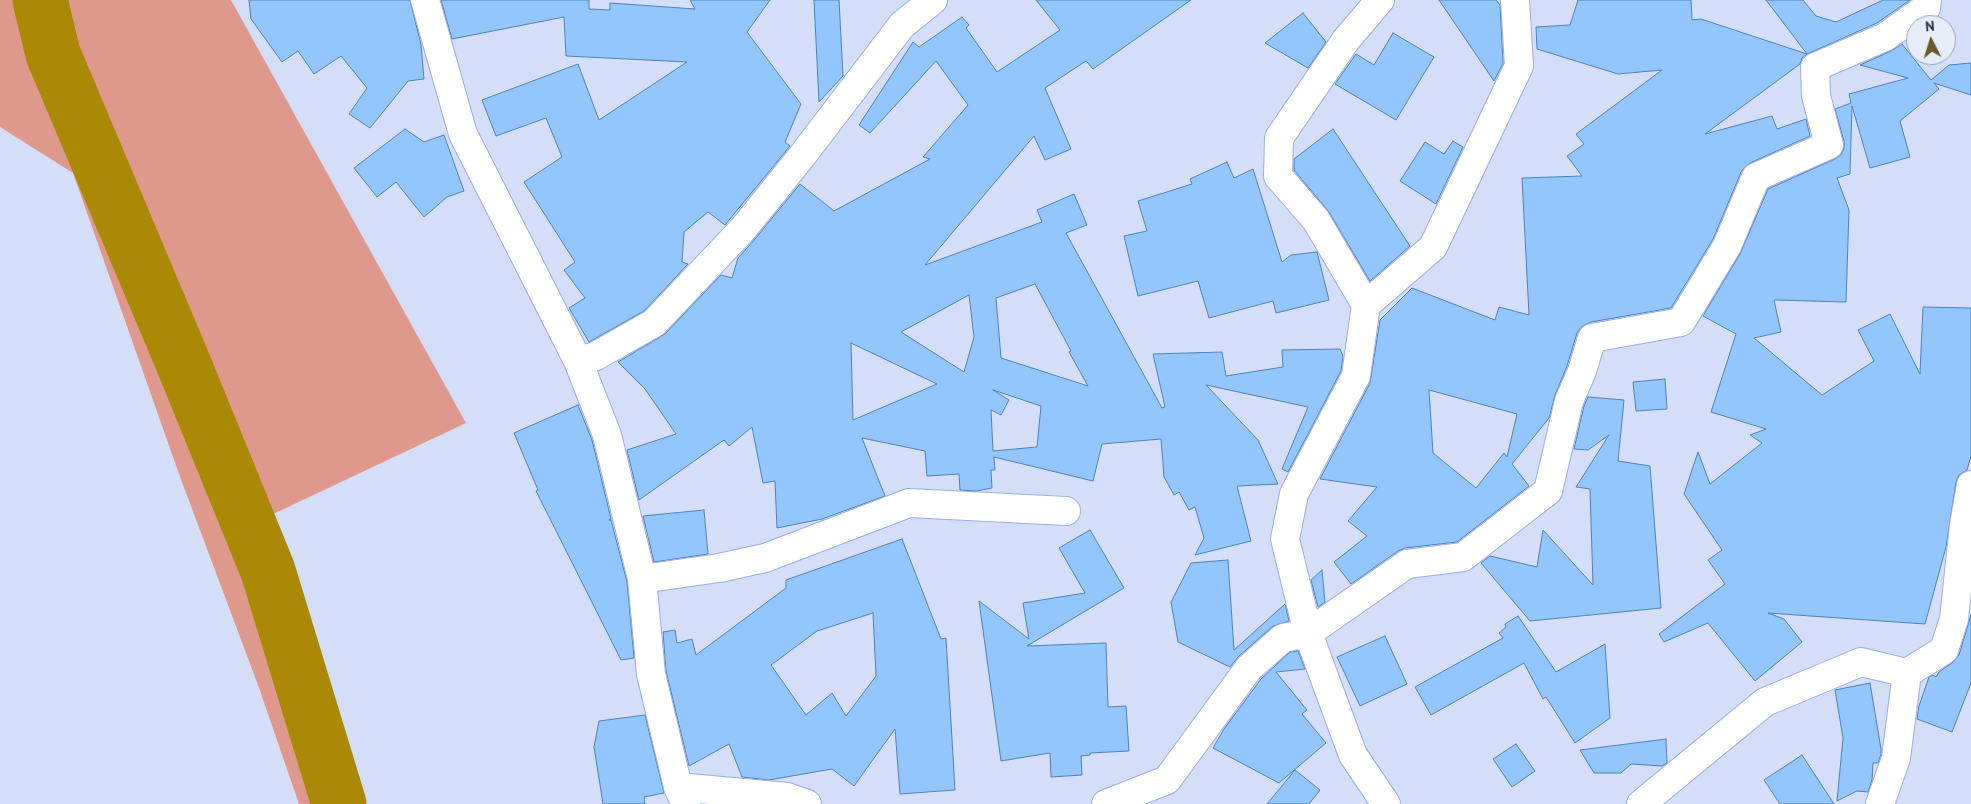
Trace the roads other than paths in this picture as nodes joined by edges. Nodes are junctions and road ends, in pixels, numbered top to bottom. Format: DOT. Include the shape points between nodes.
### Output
graph roads {
  1 [pos="425,0"];
  2 [pos="933,0"];
  3 [pos="1380,0"];
  4 [pos="1515,0"];
  5 [pos="1928,0"];
  6 [pos="1366,305"];
  7 [pos="578,360"];
  8 [pos="1971,485"];
  9 [pos="1066,511"];
  10 [pos="642,579"];
  11 [pos="1963,624"];
  12 [pos="1308,632"];
  13 [pos="1907,673"];
  14 [pos="682,795"];
  15 [pos="807,804"];
  16 [pos="1106,804"];
  17 [pos="1386,804"];
  18 [pos="1641,804"];
  19 [pos="1880,804"];
  1 -- 7 [label="street" via="463,134"];
  2 -- 7 [label="street" via="902,25 743,229 654,323 596,356"];
  3 -- 6 [label="street" via="1346,40 1279,138 1278,176 1316,220"];
  4 -- 6 [label="street" via="1519,66 1433,248"];
  5 -- 12 [label="street" via="1926,8 1885,37 1815,67 1816,96 1829,145 1756,177 1727,246 1681,322 1592,338 1568,402 1548,490 1463,557 1407,564"];
  6 -- 12 [label="street" via="1356,376 1294,494 1285,539"];
  7 -- 10 [label="street" via="607,435"];
  8 -- 11 [label="street" via="1964,525"];
  9 -- 10 [label="street" via="909,503 765,558"];
  10 -- 14 [label="street" via="651,674"];
  11 -- 13 [label="street" via="1944,650"];
  12 -- 16 [label="street" via="1283,638 1249,668 1167,780"];
  12 -- 17 [label="street" via="1353,755"];
  13 -- 18 [label="street" via="1861,662 1765,702"];
  13 -- 19 [label="street" via="1896,758"];
  14 -- 15 [label="street" via="787,797"];
}
